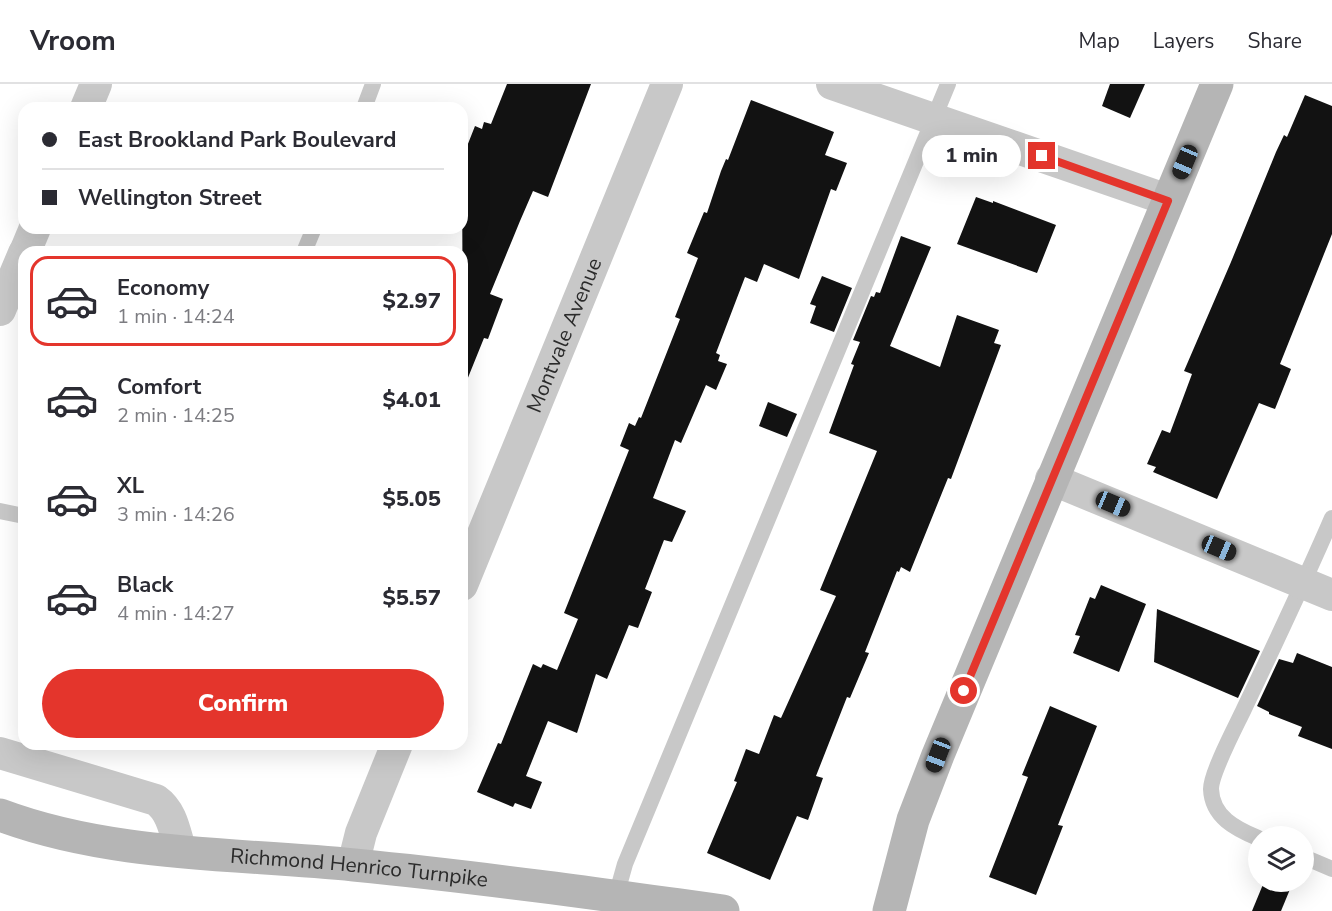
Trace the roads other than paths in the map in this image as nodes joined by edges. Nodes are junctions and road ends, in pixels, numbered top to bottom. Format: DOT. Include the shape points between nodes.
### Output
graph roads {
  1 [pos="96,84"];
  2 [pos="374,84"];
  3 [pos="667,84"];
  4 [pos="832,84"];
  5 [pos="948,84"];
  6 [pos="1217,84"];
  7 [pos="88,102"];
  8 [pos="366,102"];
  9 [pos="934,119"];
  10 [pos="1168,201"];
  11 [pos="18,267"];
  12 [pos="0,309"];
  13 [pos="1052,478"];
  14 [pos="0,511"];
  15 [pos="18,515"];
  16 [pos="1332,518"];
  17 [pos="468,570"];
  18 [pos="1318,589"];
  19 [pos="395,750"];
  20 [pos="0,753"];
  21 [pos="0,815"];
  22 [pos="1248,834"];
  23 [pos="180,852"];
  24 [pos="1314,861"];
  25 [pos="353,865"];
  26 [pos="1332,869"];
  27 [pos="616,897"];
  28 [pos="723,911"];
  29 [pos="889,911"];
  1 -- 7 [label="street"];
  2 -- 8 [label="lane"];
  3 -- 17 [label="street, Montvale Avenue"];
  4 -- 9 [label="street"];
  5 -- 9 [label="lane"];
  6 -- 10 [label="main road"];
  9 -- 10 [label="street"];
  9 -- 27 [label="lane" via="629,853"];
  10 -- 13 [label="main road"];
  11 -- 12 [label="street"];
  13 -- 18 [label="street"];
  13 -- 29 [label="main road" via="926,787"];
  14 -- 15 [label="lane"];
  16 -- 18 [label="lane"];
  18 -- 22 [label="lane" via="1220,761 1211,789 1218,813"];
  19 -- 25 [label="street" via="361,833"];
  20 -- 23 [label="street" via="156,800 167,812"];
  21 -- 23 [label="main road, Richmond Henrico Turnpike" via="78,837"];
  23 -- 25 [label="main road, Richmond Henrico Turnpike"];
  24 -- 26 [label="lane"];
  25 -- 27 [label="main road, Richmond Henrico Turnpike"];
  27 -- 28 [label="main road, Richmond Henrico Turnpike"];
}
